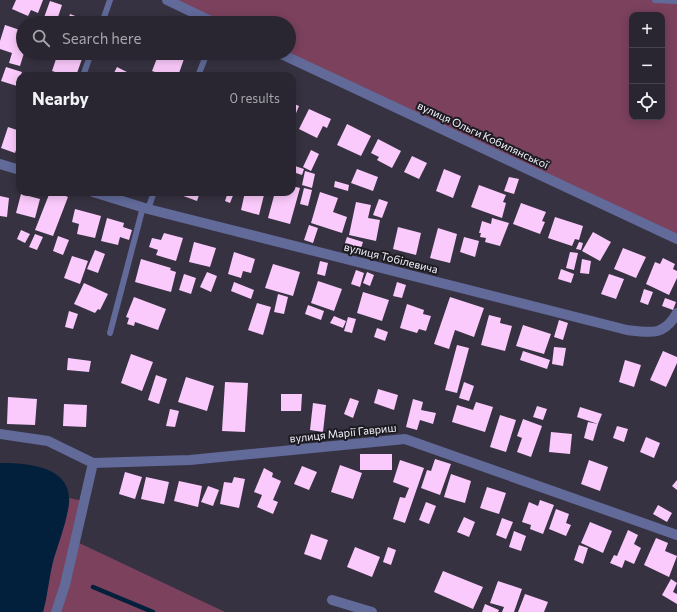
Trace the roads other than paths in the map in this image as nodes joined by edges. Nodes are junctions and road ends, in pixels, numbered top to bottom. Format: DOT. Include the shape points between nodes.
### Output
graph roads {
  1 [pos="110,0"];
  2 [pos="167,0"];
  3 [pos="655,0"];
  4 [pos="677,1"];
  5 [pos="104,16"];
  6 [pos="200,16"];
  7 [pos="89,60"];
  8 [pos="204,60"];
  9 [pos="294,60"];
  10 [pos="84,72"];
  11 [pos="200,72"];
  12 [pos="0,164"];
  13 [pos="16,169"];
  14 [pos="106,196"];
  15 [pos="152,196"];
  16 [pos="145,208"];
  17 [pos="677,239"];
  18 [pos="677,313"];
  19 [pos="110,333"];
  20 [pos="0,434"];
  21 [pos="93,463"];
  22 [pos="677,535"];
  23 [pos="332,600"];
  24 [pos="56,612"];
  25 [pos="372,612"];
  1 -- 5 [label="lane"];
  2 -- 6 [label="street"];
  3 -- 4 [label="lane"];
  7 -- 10 [label="lane"];
  8 -- 11 [label="lane"];
  9 -- 17 [label="street, вулиця Ольги Кобилянської"];
  12 -- 13 [label="street"];
  14 -- 16 [label="street, вулиця Тобілевича"];
  15 -- 16 [label="lane"];
  16 -- 18 [label="street, вулиця Тобілевича" via="627,330 647,333 662,331"];
  16 -- 19 [label="lane"];
  20 -- 21 [label="street, вулиця Марії Гавриш" via="48,441"];
  21 -- 22 [label="street, вулиця Марії Гавриш" via="190,460 405,439"];
  21 -- 24 [label="street" via="65,585"];
  23 -- 25 [label="street"];
}
